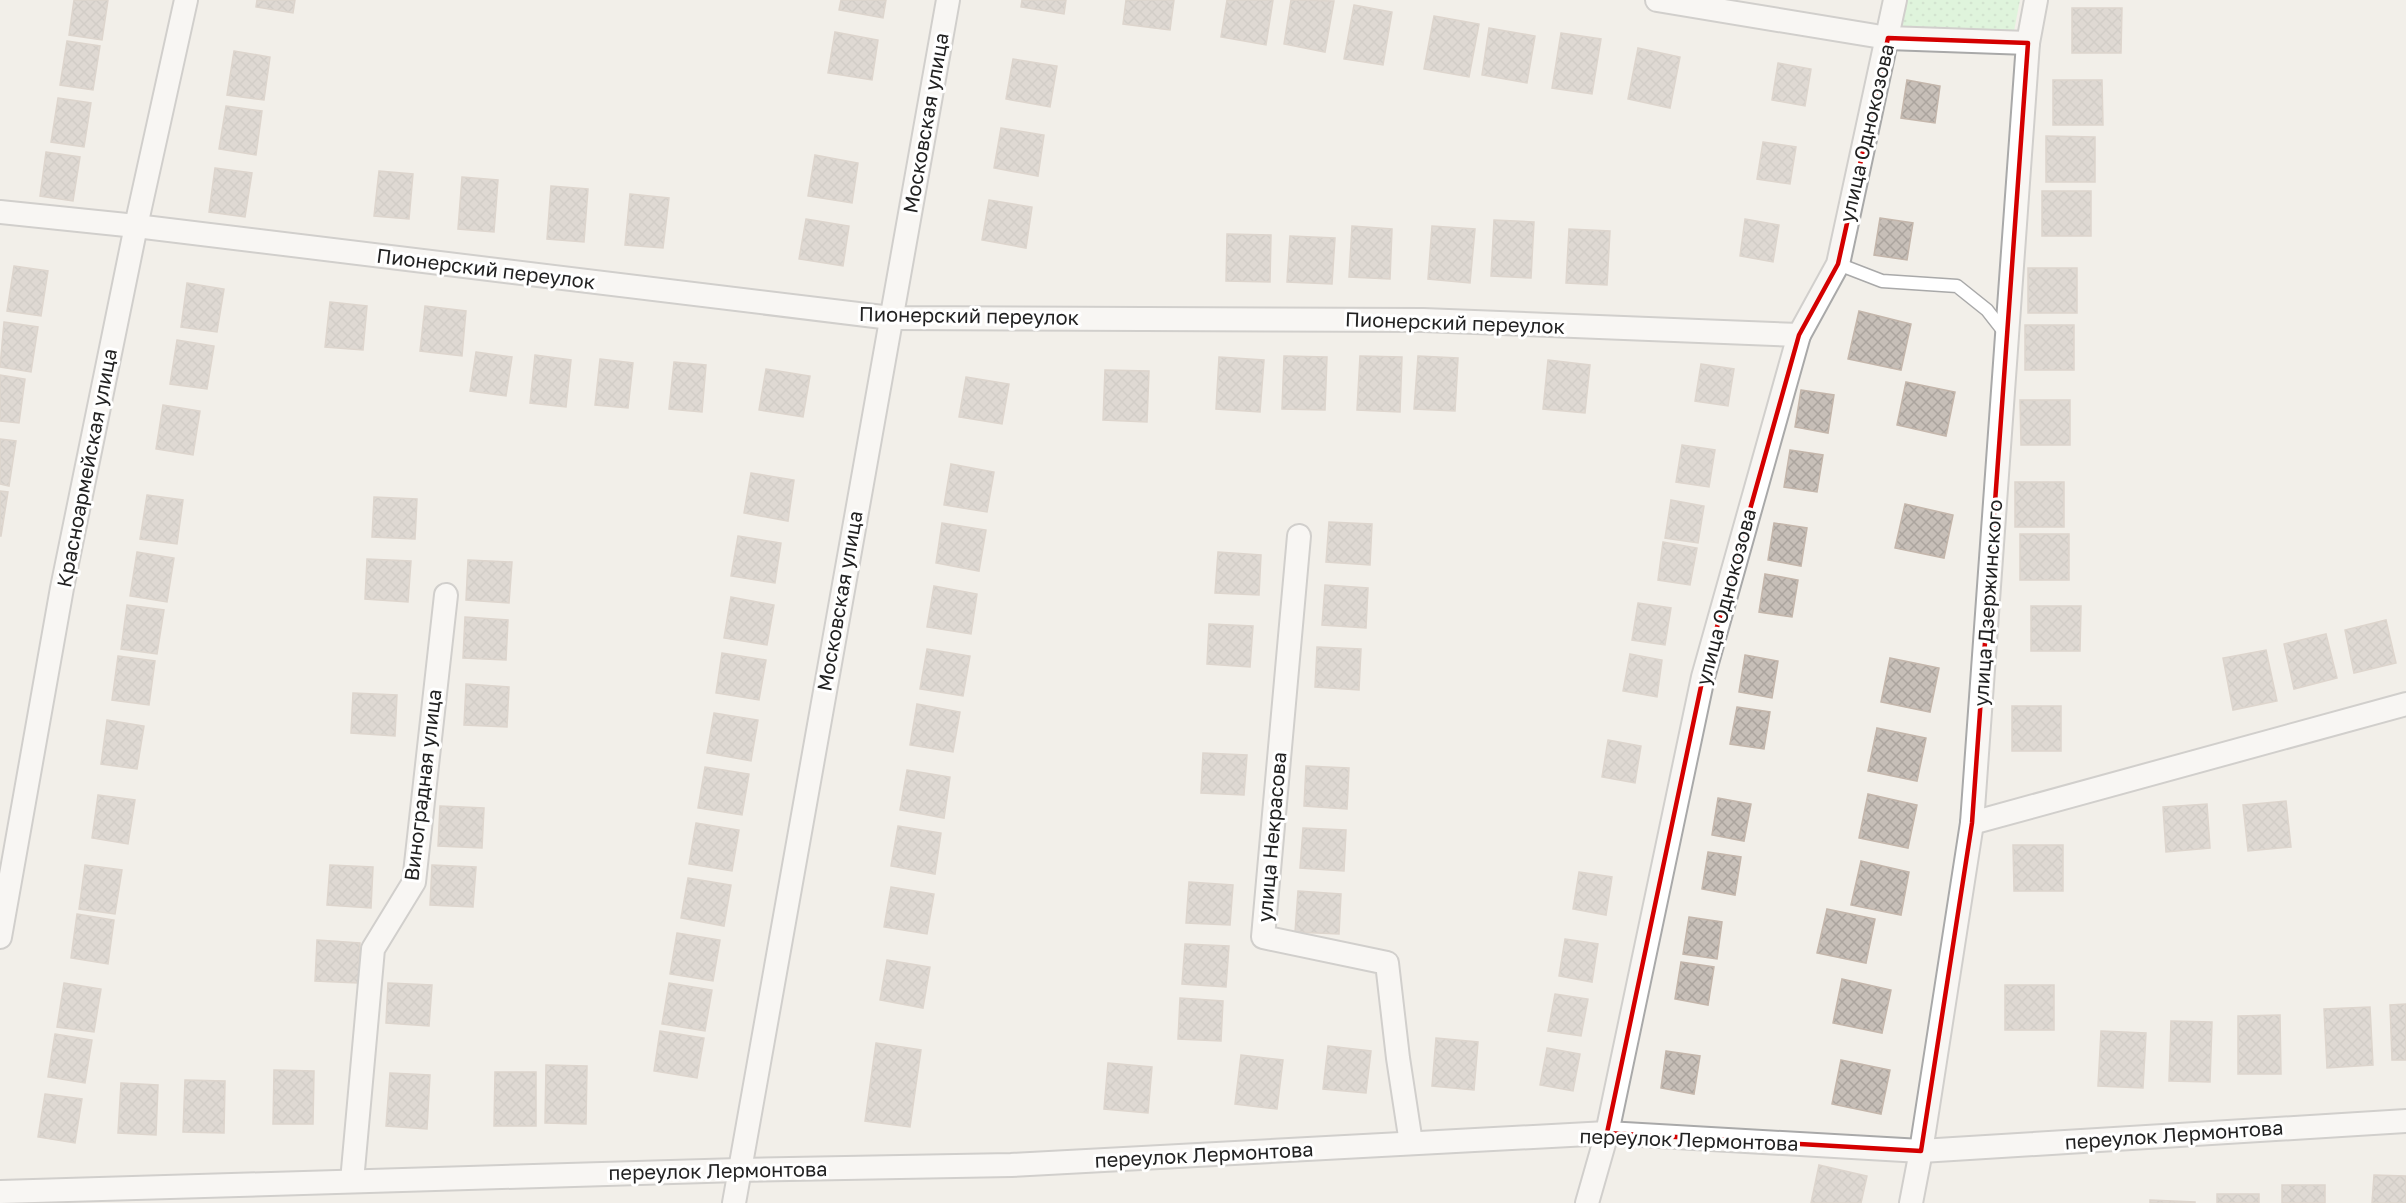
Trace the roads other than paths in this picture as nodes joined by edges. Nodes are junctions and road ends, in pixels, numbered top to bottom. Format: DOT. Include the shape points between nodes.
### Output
graph roads {
  1 [pos="186,0"];
  2 [pos="948,0"];
  3 [pos="1657,0"];
  4 [pos="1895,0"];
  5 [pos="2036,0"];
  6 [pos="1888,38"];
  7 [pos="2028,44"];
  8 [pos="0,212"];
  9 [pos="136,226"];
  10 [pos="1838,264"];
  11 [pos="891,318"];
  12 [pos="1799,335"];
  13 [pos="2007,335"];
  14 [pos="1299,536"];
  15 [pos="446,595"];
  16 [pos="2406,704"];
  17 [pos="1972,823"];
  18 [pos="0,938"];
  19 [pos="2406,1120"];
  20 [pos="1608,1132"];
  21 [pos="1411,1143"];
  22 [pos="1921,1151"];
  23 [pos="739,1170"];
  24 [pos="352,1181"];
  25 [pos="0,1192"];
  26 [pos="734,1203"];
  27 [pos="1587,1203"];
  28 [pos="1911,1203"];
  1 -- 9 [label="street, Красноармейская улица"];
  2 -- 11 [label="street, Московская улица"];
  3 -- 6 [label="street"];
  4 -- 6 [label="street, улица Однокозова"];
  5 -- 7 [label="street, улица Дзержинского"];
  6 -- 7 [label="street"];
  6 -- 10 [label="street, улица Однокозова"];
  7 -- 13 [label="street, улица Дзержинского"];
  8 -- 9 [label="street, Пионерский переулок"];
  9 -- 11 [label="street, Пионерский переулок"];
  9 -- 18 [label="street, Красноармейская улица" via="62,588"];
  10 -- 12 [label="street, улица Однокозова"];
  10 -- 13 [label="lane" via="1882,281 1957,286 1987,310"];
  11 -- 12 [label="street, Пионерский переулок" via="1423,320"];
  11 -- 23 [label="street, Московская улица"];
  12 -- 20 [label="street, улица Однокозова" via="1703,677"];
  13 -- 17 [label="street, улица Дзержинского"];
  14 -- 21 [label="street, улица Некрасова" via="1263,937 1387,963"];
  15 -- 24 [label="street, Виноградная улица" via="414,882 373,949"];
  16 -- 17 [label="street"];
  17 -- 22 [label="street, улица Дзержинского"];
  19 -- 22 [label="street, переулок Лермонтова"];
  20 -- 21 [label="street, переулок Лермонтова"];
  20 -- 22 [label="street, переулок Лермонтова"];
  20 -- 27 [label="street, улица Однокозова"];
  21 -- 23 [label="street, переулок Лермонтова" via="1011,1165"];
  22 -- 28 [label="street, улица Дзержинского"];
  23 -- 24 [label="street, переулок Лермонтова"];
  23 -- 26 [label="street, Московская улица"];
  24 -- 25 [label="street, переулок Лермонтова"];
}
